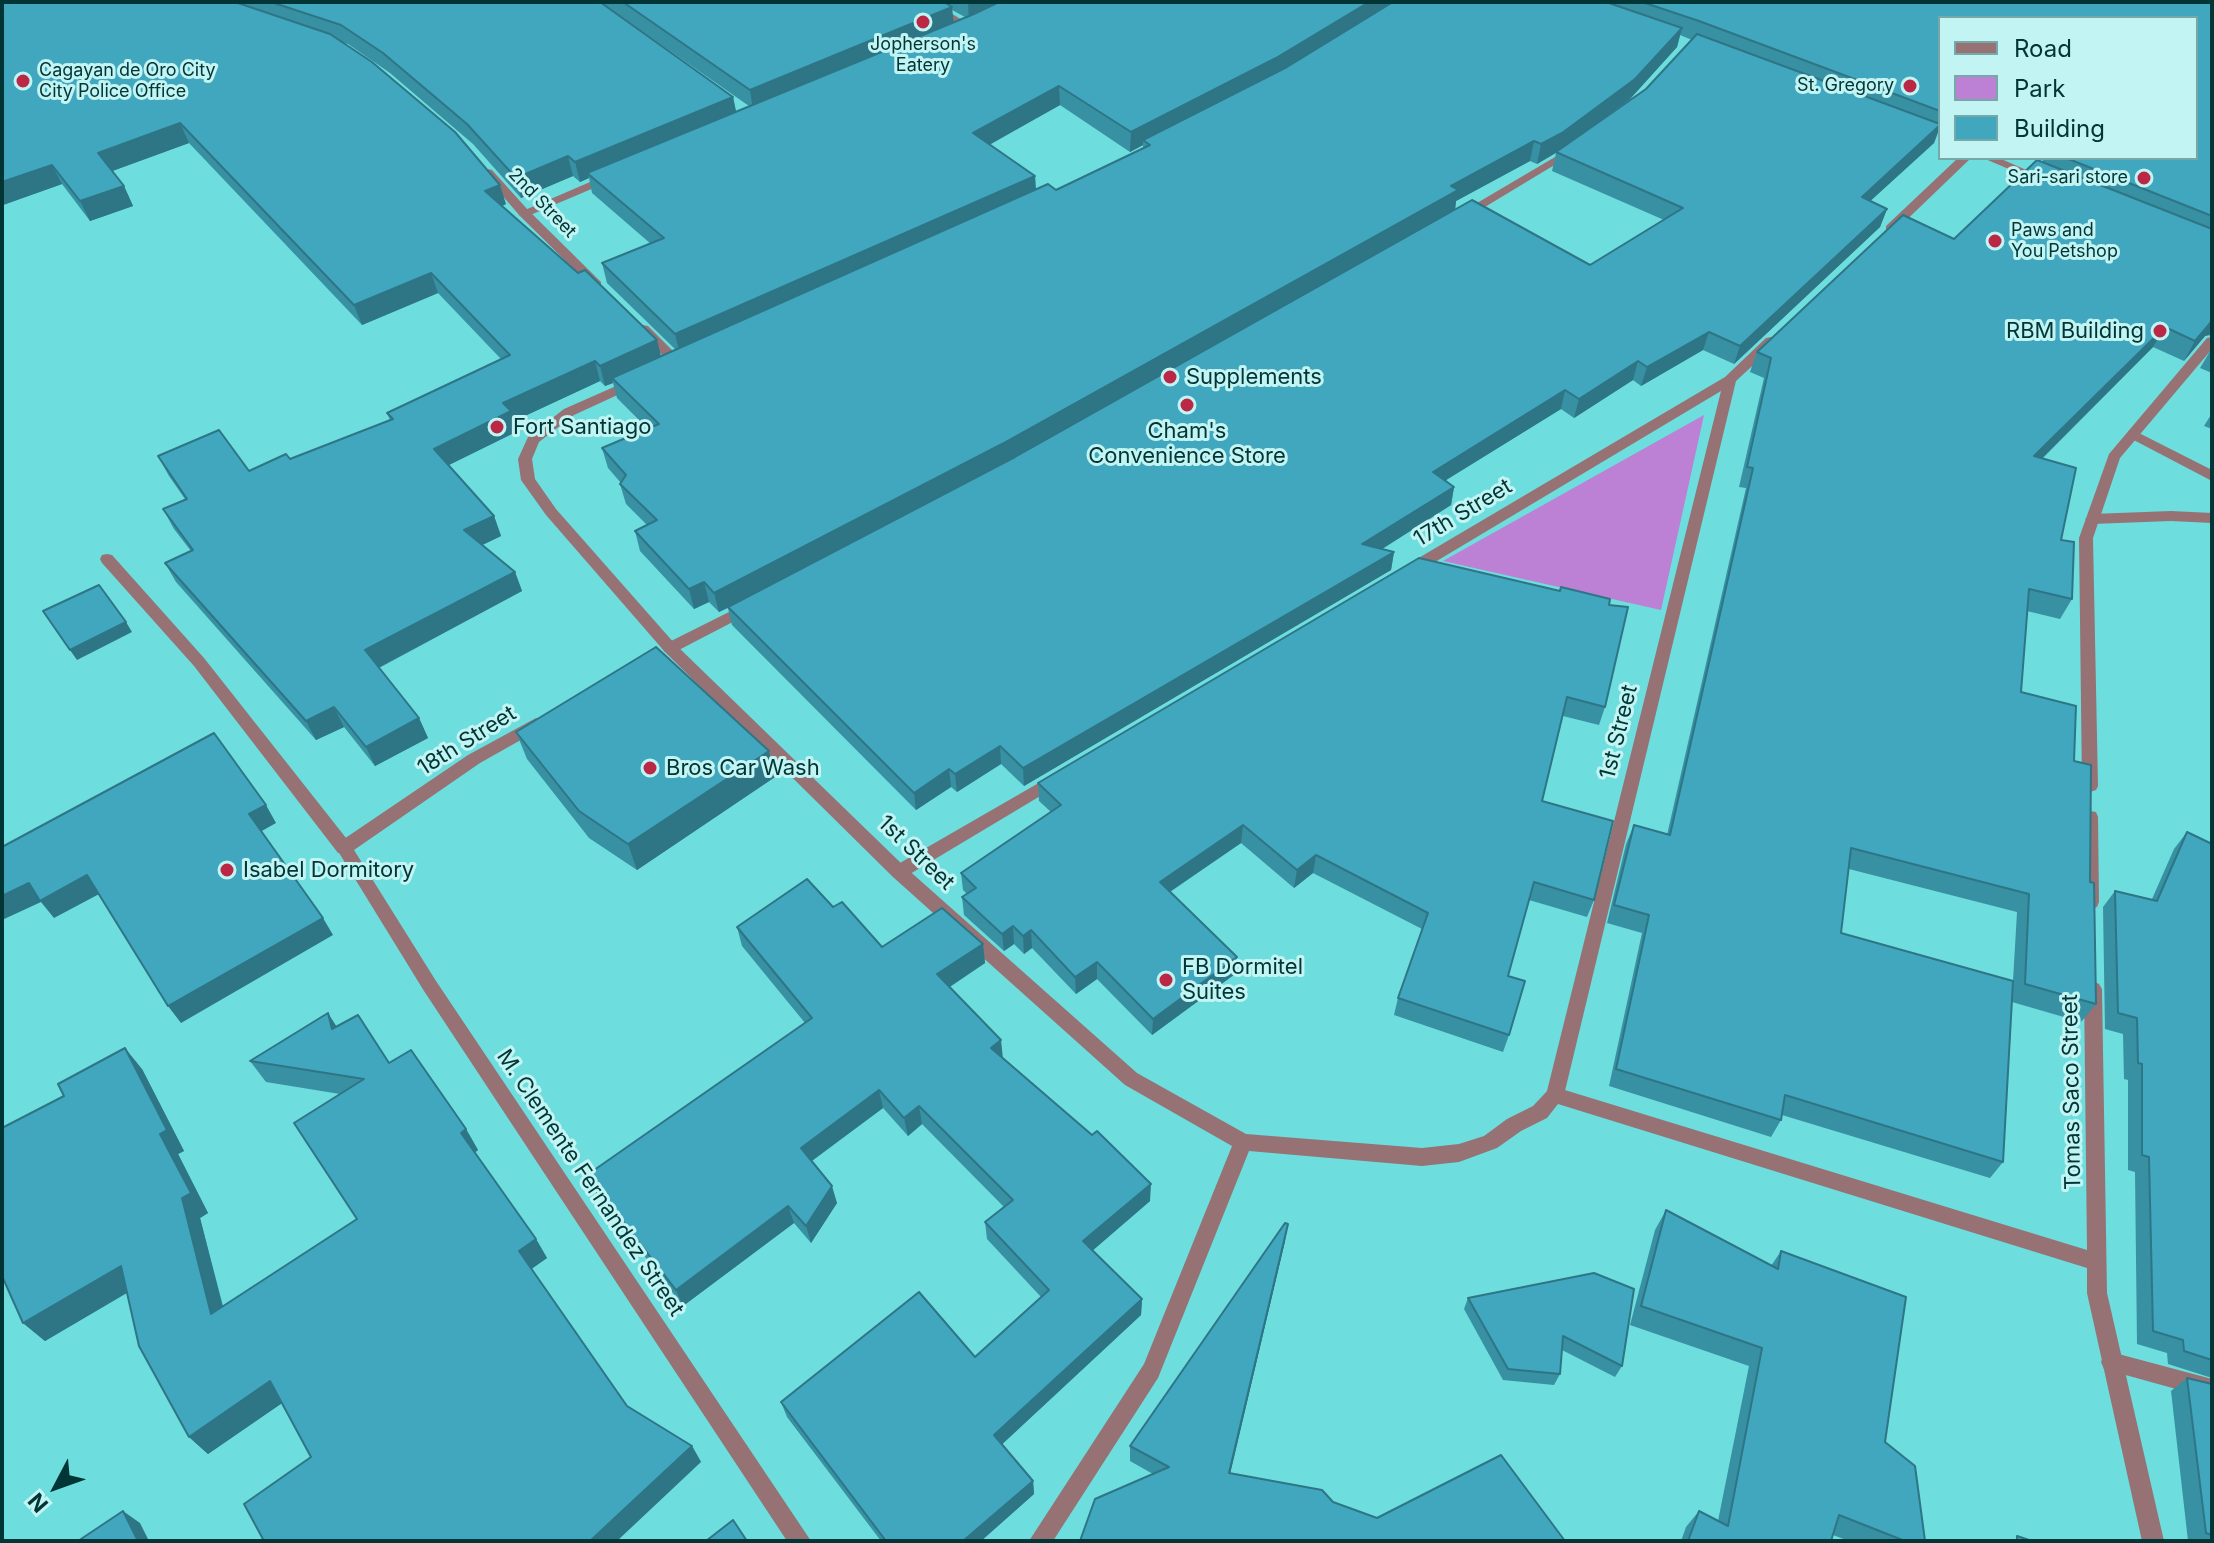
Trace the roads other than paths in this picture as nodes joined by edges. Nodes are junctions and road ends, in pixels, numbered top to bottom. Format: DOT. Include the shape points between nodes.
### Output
graph roads {
  1 [pos="926,2"];
  2 [pos="956,34"];
  3 [pos="1588,139"];
  4 [pos="477,159"];
  5 [pos="1963,160"];
  6 [pos="1994,160"];
  7 [pos="624,172"];
  8 [pos="2058,186"];
  9 [pos="524,213"];
  10 [pos="1446,224"];
  11 [pos="1876,243"];
  12 [pos="611,298"];
  13 [pos="633,320"];
  14 [pos="1786,327"];
  15 [pos="2212,341"];
  16 [pos="691,356"];
  17 [pos="676,362"];
  18 [pos="1730,380"];
  19 [pos="2133,434"];
  20 [pos="2212,476"];
  21 [pos="2212,518"];
  22 [pos="2092,519"];
  23 [pos="107,559"];
  24 [pos="1390,582"];
  25 [pos="767,598"];
  26 [pos="664,652"];
  27 [pos="552,714"];
  28 [pos="1076,767"];
  29 [pos="344,848"];
  30 [pos="899,872"];
  31 [pos="2092,915"];
  32 [pos="2092,978"];
  33 [pos="1555,1095"];
  34 [pos="1243,1142"];
  35 [pos="2097,1262"];
  36 [pos="2111,1362"];
  37 [pos="2212,1389"];
  38 [pos="800,1541"];
  39 [pos="1040,1541"];
  40 [pos="2153,1541"];
  1 -- 2 [label="street" via="976,25"];
  3 -- 10 [label="street"];
  4 -- 9 [label="street, 2nd Street"];
  5 -- 11 [label="street"];
  6 -- 8 [label="street"];
  7 -- 9 [label="street"];
  9 -- 12 [label="street, 2nd Street"];
  13 -- 17 [label="street"];
  14 -- 18 [label="street, 17th Street"];
  15 -- 19 [label="street"];
  16 -- 17 [label="street, 1st Street"];
  17 -- 26 [label="street, 1st Street" via="569,412 533,440 525,459 528,480"];
  18 -- 24 [label="street, 17th Street"];
  18 -- 33 [label="street, 1st Street"];
  19 -- 20 [label="street"];
  19 -- 22 [label="street" via="2114,457"];
  21 -- 22 [label="street"];
  22 -- 31 [label="street" via="2086,538"];
  23 -- 29 [label="street, M. Clemente Fernandez Street" via="199,662"];
  25 -- 26 [label="street"];
  26 -- 30 [label="street, 1st Street"];
  27 -- 29 [label="street, 18th Street" via="474,759"];
  28 -- 30 [label="street"];
  29 -- 38 [label="street, M. Clemente Fernandez Street"];
  30 -- 34 [label="street, 1st Street" via="1115,1068"];
  32 -- 35 [label="street, Tomas Saco Street"];
  33 -- 34 [label="street, 1st Street" via="1540,1112 1490,1142 1459,1153 1422,1157"];
  33 -- 35 [label="street"];
  34 -- 39 [label="street" via="1151,1371"];
  35 -- 36 [label="street, Tomas Saco Street" via="2097,1293"];
  36 -- 37 [label="street"];
  36 -- 40 [label="street, Tomas Saco Street"];
}
